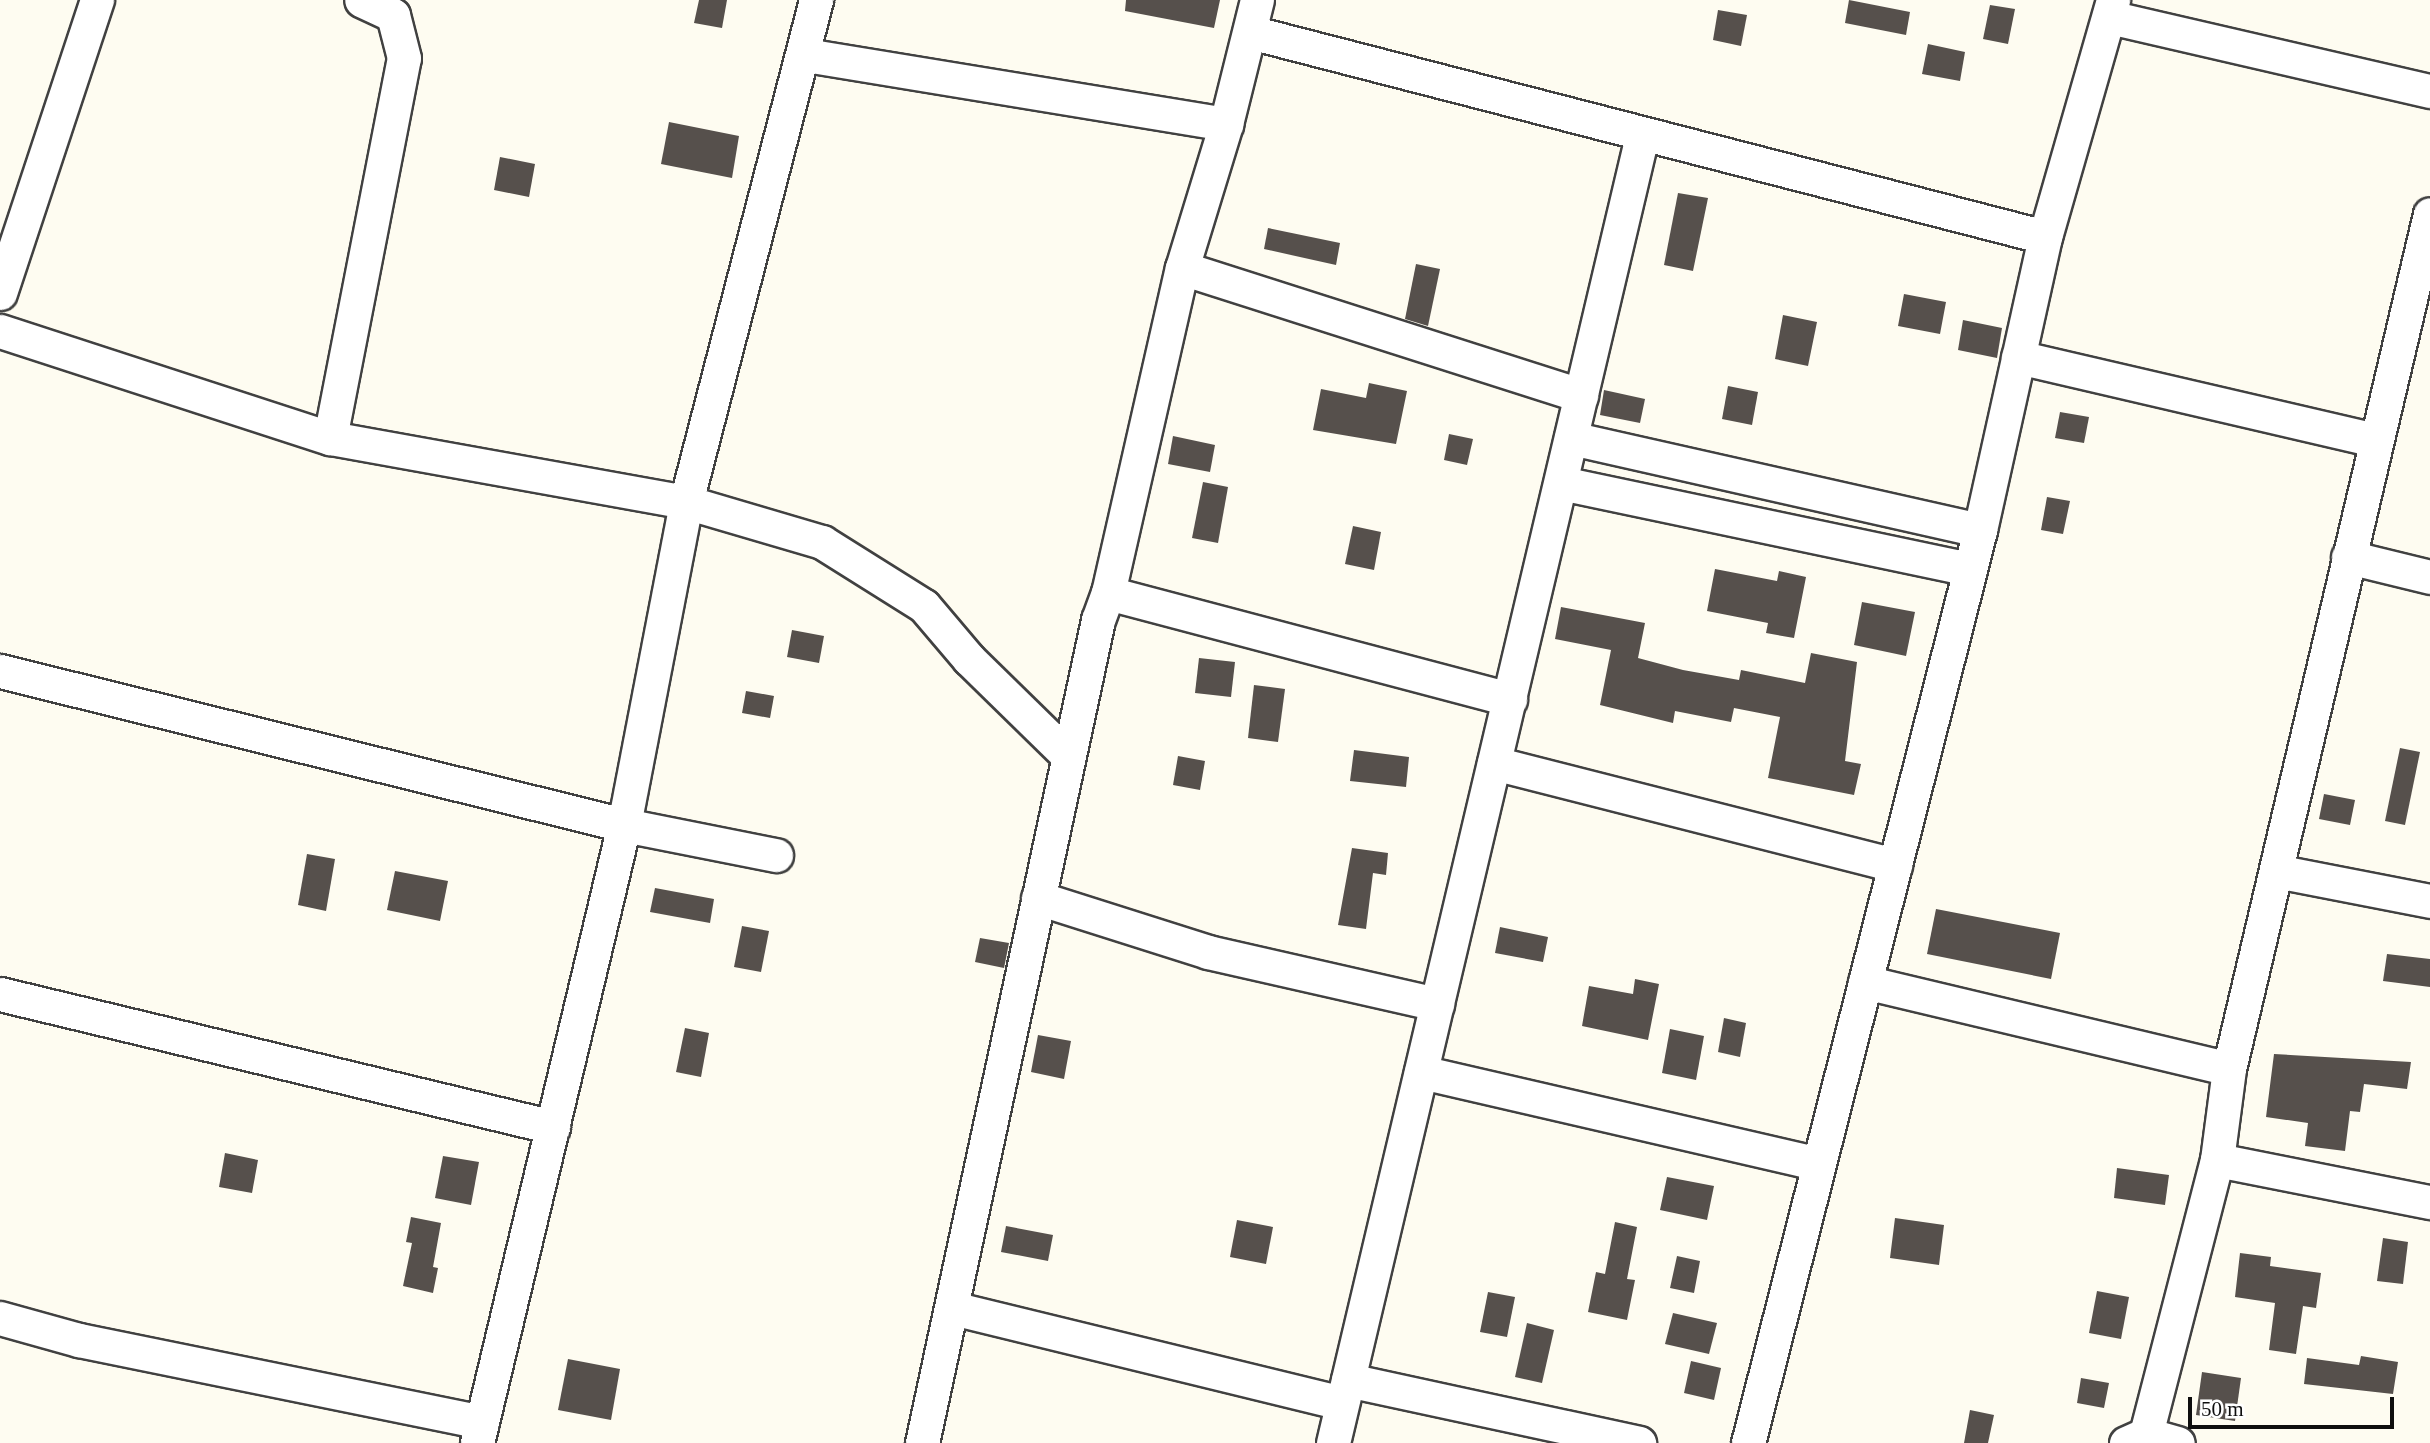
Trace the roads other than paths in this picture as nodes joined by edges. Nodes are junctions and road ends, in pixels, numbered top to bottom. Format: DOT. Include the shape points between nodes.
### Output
graph roads {
  1 [pos="97,0"];
  2 [pos="361,0"];
  3 [pos="816,0"];
  4 [pos="1257,0"];
  5 [pos="2111,9"];
  6 [pos="1250,32"];
  7 [pos="805,55"];
  8 [pos="2430,91"];
  9 [pos="1226,124"];
  10 [pos="1642,136"];
  11 [pos="2430,214"];
  12 [pos="2045,237"];
  13 [pos="1182,268"];
  14 [pos="2421,288"];
  15 [pos="0,293"];
  16 [pos="0,331"];
  17 [pos="2018,357"];
  18 [pos="1581,395"];
  19 [pos="330,438"];
  20 [pos="1571,438"];
  21 [pos="2374,440"];
  22 [pos="1561,483"];
  23 [pos="686,502"];
  24 [pos="1980,530"];
  25 [pos="2347,557"];
  26 [pos="1970,569"];
  27 [pos="2430,577"];
  28 [pos="1108,593"];
  29 [pos="0,671"];
  30 [pos="1510,699"];
  31 [pos="1068,756"];
  32 [pos="1494,763"];
  33 [pos="624,825"];
  34 [pos="776,855"];
  35 [pos="1895,865"];
  36 [pos="2276,871"];
  37 [pos="1038,898"];
  38 [pos="2430,901"];
  39 [pos="1865,982"];
  40 [pos="0,994"];
  41 [pos="1437,1004"];
  42 [pos="2229,1069"];
  43 [pos="1421,1072"];
  44 [pos="553,1127"];
  45 [pos="2217,1160"];
  46 [pos="1819,1164"];
  47 [pos="2430,1202"];
  48 [pos="952,1308"];
  49 [pos="0,1318"];
  50 [pos="1345,1392"];
  51 [pos="480,1432"];
  52 [pos="2136,1438"];
  53 [pos="922,1443"];
  54 [pos="1333,1443"];
  55 [pos="1639,1443"];
  56 [pos="1748,1443"];
  57 [pos="2178,1443"];
  1 -- 15 [label="street"];
  2 -- 19 [label="street" via="393,15 404,58"];
  3 -- 7 [label="street"];
  4 -- 6 [label="street"];
  5 -- 8 [label="street"];
  5 -- 12 [label="street"];
  6 -- 9 [label="street"];
  6 -- 10 [label="street"];
  7 -- 9 [label="street"];
  7 -- 23 [label="street"];
  9 -- 13 [label="street"];
  10 -- 12 [label="street"];
  10 -- 18 [label="street"];
  11 -- 14 [label="street"];
  12 -- 17 [label="street"];
  13 -- 18 [label="street"];
  13 -- 28 [label="street"];
  14 -- 21 [label="street"];
  16 -- 19 [label="street"];
  17 -- 21 [label="street"];
  17 -- 24 [label="street"];
  18 -- 20 [label="street"];
  19 -- 23 [label="street"];
  20 -- 22 [label="street"];
  20 -- 24 [label="street"];
  21 -- 25 [label="street"];
  22 -- 26 [label="street"];
  22 -- 30 [label="street"];
  23 -- 31 [label="street" via="822,542 884,579 943,624 969,659"];
  23 -- 33 [label="street"];
  24 -- 26 [label="street"];
  25 -- 27 [label="street"];
  25 -- 36 [label="street"];
  26 -- 35 [label="street"];
  28 -- 30 [label="street"];
  28 -- 31 [label="street"];
  29 -- 33 [label="street"];
  30 -- 32 [label="street"];
  31 -- 37 [label="street"];
  32 -- 35 [label="street"];
  32 -- 41 [label="street"];
  33 -- 34 [label="street"];
  33 -- 44 [label="street"];
  35 -- 39 [label="street"];
  36 -- 38 [label="street"];
  36 -- 42 [label="street"];
  37 -- 41 [label="street" via="1208,952"];
  37 -- 48 [label="street"];
  39 -- 42 [label="street"];
  39 -- 46 [label="street"];
  40 -- 44 [label="street"];
  41 -- 43 [label="street"];
  42 -- 45 [label="street"];
  43 -- 46 [label="street"];
  43 -- 50 [label="street"];
  44 -- 51 [label="street"];
  45 -- 47 [label="street"];
  45 -- 52 [label="street"];
  46 -- 56 [label="street"];
  48 -- 50 [label="street"];
  48 -- 53 [label="street"];
  49 -- 51 [label="street"];
  50 -- 54 [label="street"];
  50 -- 55 [label="street"];
  52 -- 57 [label="street"];
}
